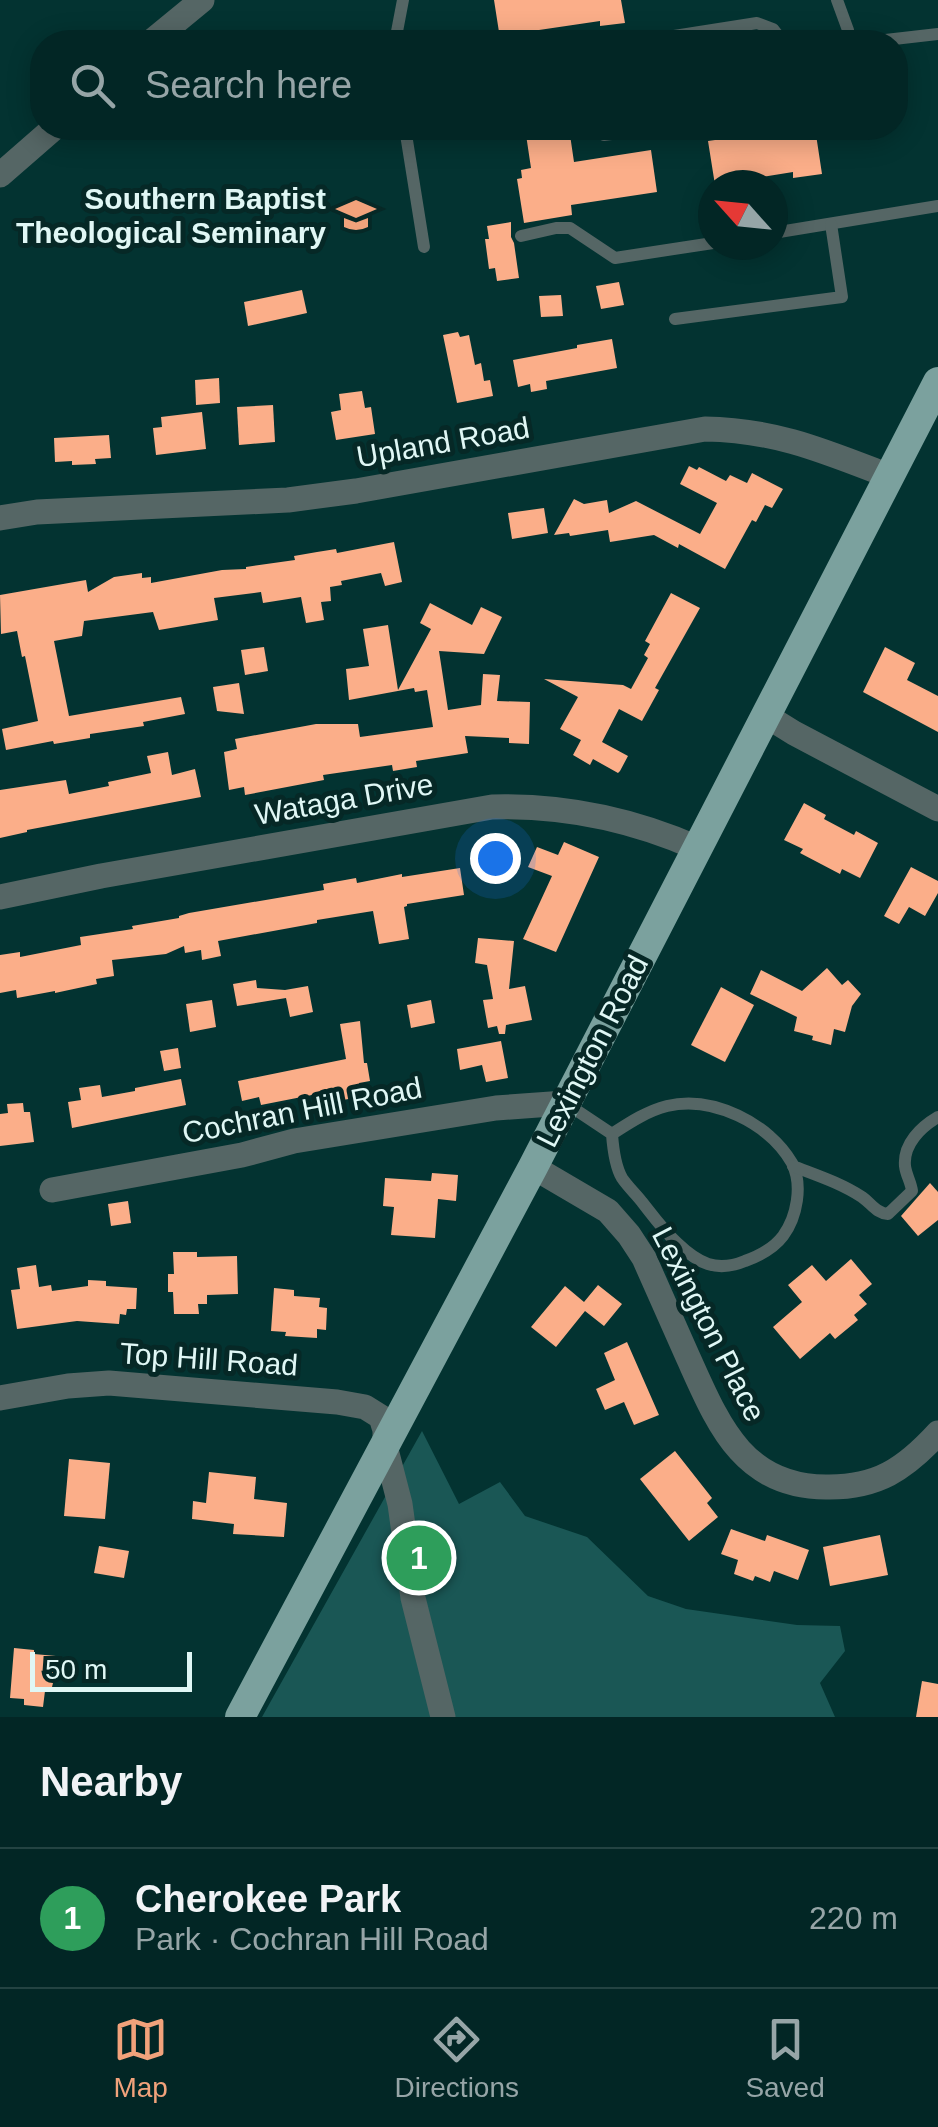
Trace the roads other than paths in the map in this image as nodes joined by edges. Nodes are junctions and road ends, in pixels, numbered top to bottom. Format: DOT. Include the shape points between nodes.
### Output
graph roads {
  1 [pos="202,0"];
  2 [pos="402,0"];
  3 [pos="838,0"];
  4 [pos="166,30"];
  5 [pos="397,30"];
  6 [pos="713,30"];
  7 [pos="773,30"];
  8 [pos="848,30"];
  9 [pos="938,34"];
  10 [pos="908,37"];
  11 [pos="40,140"];
  12 [pos="407,140"];
  13 [pos="0,176"];
  14 [pos="938,206"];
  15 [pos="831,224"];
  16 [pos="788,231"];
  17 [pos="522,236"];
  18 [pos="698,244"];
  19 [pos="424,247"];
  20 [pos="676,319"];
  21 [pos="934,398"];
  22 [pos="890,476"];
  23 [pos="0,518"];
  24 [pos="766,715"];
  25 [pos="938,809"];
  26 [pos="697,848"];
  27 [pos="0,897"];
  28 [pos="565,1102"];
  29 [pos="938,1117"];
  30 [pos="612,1134"];
  31 [pos="793,1166"];
  32 [pos="533,1167"];
  33 [pos="52,1190"];
  34 [pos="0,1398"];
  35 [pos="938,1432"];
  36 [pos="384,1446"];
  37 [pos="240,1717"];
  38 [pos="443,1717"];
  1 -- 4 [label="street"];
  2 -- 5 [label="lane"];
  3 -- 8 [label="lane"];
  6 -- 7 [label="lane" via="758,23"];
  9 -- 10 [label="lane"];
  11 -- 13 [label="street"];
  12 -- 19 [label="lane"];
  14 -- 15 [label="lane"];
  15 -- 16 [label="lane"];
  15 -- 20 [label="lane" via="842,297"];
  17 -- 18 [label="lane" via="570,228 615,258"];
  21 -- 22 [label="main road, Lexington Road"];
  22 -- 23 [label="street, Upland Road" via="761,432 704,428 288,500"];
  22 -- 24 [label="main road, Lexington Road"];
  24 -- 25 [label="street"];
  24 -- 26 [label="main road, Lexington Road"];
  26 -- 27 [label="street, Wataga Drive" via="570,810 492,807"];
  26 -- 28 [label="main road, Lexington Road"];
  28 -- 30 [label="lane"];
  28 -- 32 [label="main road, Lexington Road"];
  28 -- 33 [label="street, Cochran Hill Road" via="294,1140"];
  29 -- 31 [label="lane" via="914,1137 905,1165 912,1191 888,1214"];
  30 -- 31 [label="lane" via="667,1106 701,1104 754,1124"];
  30 -- 31 [label="lane" via="621,1177 664,1232 714,1267 762,1254 783,1236 795,1212"];
  32 -- 35 [label="street, Lexington Place" via="599,1204 629,1235 717,1421 734,1446 764,1470 815,1487 866,1484 899,1469"];
  32 -- 36 [label="main road, Lexington Road"];
  34 -- 36 [label="street, Top Hill Road" via="110,1383 337,1402 365,1406 381,1417"];
  36 -- 37 [label="main road, Lexington Road"];
  36 -- 38 [label="street"];
}
